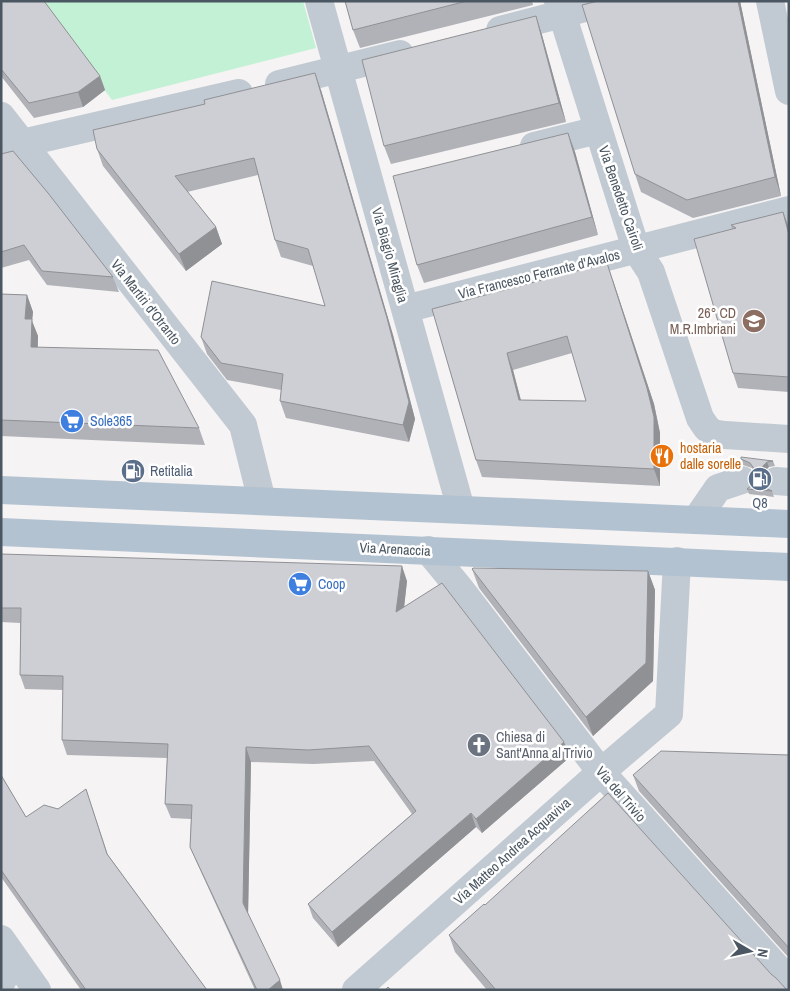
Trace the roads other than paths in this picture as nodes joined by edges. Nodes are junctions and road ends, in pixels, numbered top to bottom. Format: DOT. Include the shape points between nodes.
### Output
graph roads {
  1 [pos="319,1"];
  2 [pos="612,1"];
  3 [pos="770,1"];
  4 [pos="560,8"];
  5 [pos="478,35"];
  6 [pos="422,49"];
  7 [pos="338,70"];
  8 [pos="789,91"];
  9 [pos="1,116"];
  10 [pos="598,130"];
  11 [pos="12,145"];
  12 [pos="512,151"];
  13 [pos="789,210"];
  14 [pos="636,249"];
  15 [pos="405,309"];
  16 [pos="789,439"];
  17 [pos="742,480"];
  18 [pos="1,490"];
  19 [pos="262,501"];
  20 [pos="461,509"];
  21 [pos="696,520"];
  22 [pos="789,524"];
  23 [pos="1,532"];
  24 [pos="428,550"];
  25 [pos="677,561"];
  26 [pos="789,567"];
  27 [pos="601,772"];
  28 [pos="8,948"];
  29 [pos="789,981"];
  30 [pos="1,983"];
  31 [pos="37,990"];
  32 [pos="356,990"];
  1 -- 7 [label="street, Via Biagio Miraglia"];
  2 -- 4 [label="street"];
  3 -- 8 [label="street"];
  4 -- 5 [label="street"];
  4 -- 10 [label="street, Via Benedetto Cairoli"];
  6 -- 7 [label="street"];
  7 -- 11 [label="street"];
  7 -- 15 [label="street, Via Biagio Miraglia" via="380,183"];
  9 -- 11 [label="street, Via Martiri d'Otranto"];
  10 -- 12 [label="street"];
  10 -- 14 [label="street, Via Benedetto Cairoli"];
  11 -- 19 [label="street, Via Martiri d'Otranto" via="243,425"];
  13 -- 14 [label="street, Via Francesco Ferrante d'Avalos"];
  14 -- 15 [label="street, Via Francesco Ferrante d'Avalos"];
  14 -- 16 [label="street, Via Benedetto Cairoli" via="651,272 700,418 706,427 725,435"];
  15 -- 20 [label="street, Via Biagio Miraglia"];
  17 -- 21 [label="street" via="718,488"];
  18 -- 19 [label="main road"];
  19 -- 20 [label="main road"];
  20 -- 21 [label="main road"];
  21 -- 22 [label="main road"];
  23 -- 24 [label="main road, Via Arenaccia"];
  24 -- 25 [label="main road, Via Arenaccia"];
  24 -- 27 [label="street, Via del Trivio"];
  25 -- 26 [label="main road, Via Arenaccia"];
  25 -- 27 [label="street, Via Matteo Andrea Acquaviva" via="669,714"];
  27 -- 29 [label="street, Via del Trivio"];
  27 -- 32 [label="street, Via Matteo Andrea Acquaviva"];
  28 -- 30 [label="street"];
  28 -- 31 [label="street"];
}
